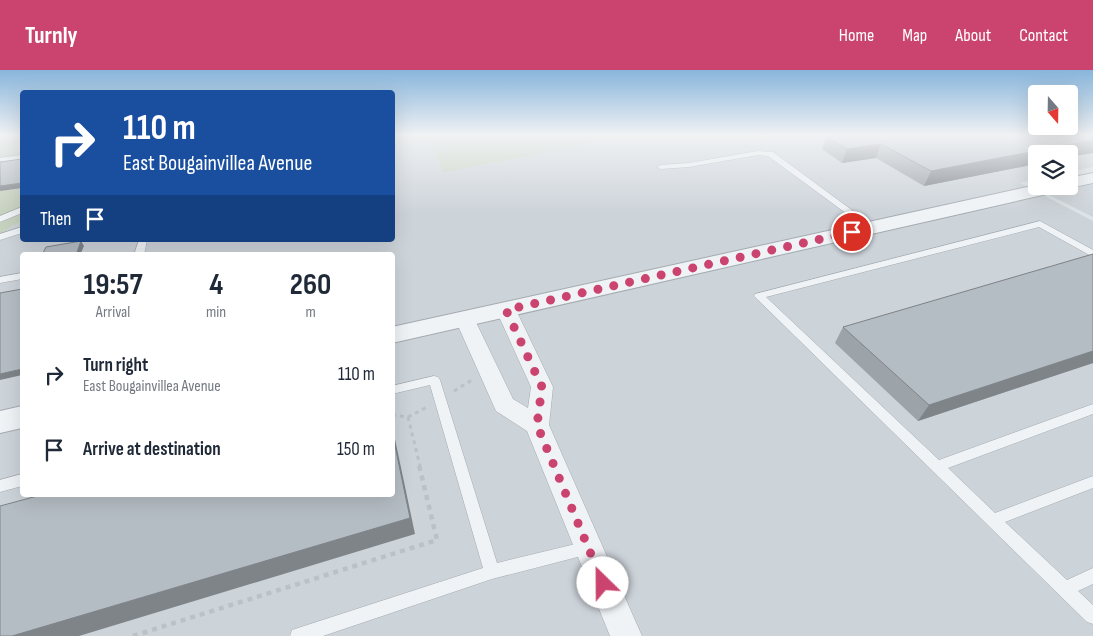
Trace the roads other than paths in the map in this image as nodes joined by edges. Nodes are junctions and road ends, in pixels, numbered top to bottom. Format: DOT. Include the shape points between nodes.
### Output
graph roads {
  1 [pos="710,161"];
  2 [pos="780,161"];
  3 [pos="661,167"];
  4 [pos="1093,178"];
  5 [pos="1078,182"];
  6 [pos="1028,192"];
  7 [pos="20,211"];
  8 [pos="0,219"];
  9 [pos="872,228"];
  10 [pos="20,231"];
  11 [pos="0,237"];
  12 [pos="1093,254"];
  13 [pos="20,276"];
  14 [pos="0,280"];
  15 [pos="506,310"];
  16 [pos="465,319"];
  17 [pos="395,334"];
  18 [pos="395,389"];
  19 [pos="1093,409"];
  20 [pos="20,417"];
  21 [pos="0,422"];
  22 [pos="537,425"];
  23 [pos="937,466"];
  24 [pos="20,481"];
  25 [pos="1093,482"];
  26 [pos="0,486"];
  27 [pos="993,520"];
  28 [pos="588,548"];
  29 [pos="492,572"];
  30 [pos="1093,576"];
  31 [pos="1065,589"];
  32 [pos="1093,616"];
  33 [pos="298,636"];
  34 [pos="626,636"];
  1 -- 3 [label="lane"];
  2 -- 9 [label="lane"];
  4 -- 5 [label="street"];
  6 -- 9 [label="street"];
  7 -- 8 [label="lane"];
  9 -- 15 [label="street"];
  10 -- 11 [label="lane"];
  12 -- 23 [label="lane" via="1040,224 759,296"];
  13 -- 14 [label="lane"];
  15 -- 16 [label="street"];
  15 -- 22 [label="street" via="542,387"];
  16 -- 17 [label="street"];
  16 -- 22 [label="street" via="504,405"];
  18 -- 29 [label="lane" via="434,380"];
  19 -- 23 [label="lane"];
  20 -- 21 [label="street"];
  22 -- 28 [label="street"];
  23 -- 27 [label="lane"];
  24 -- 26 [label="lane"];
  25 -- 27 [label="lane"];
  27 -- 31 [label="lane"];
  28 -- 29 [label="lane"];
  28 -- 34 [label="street"];
  29 -- 33 [label="lane"];
  30 -- 31 [label="lane"];
  31 -- 32 [label="lane"];
}
